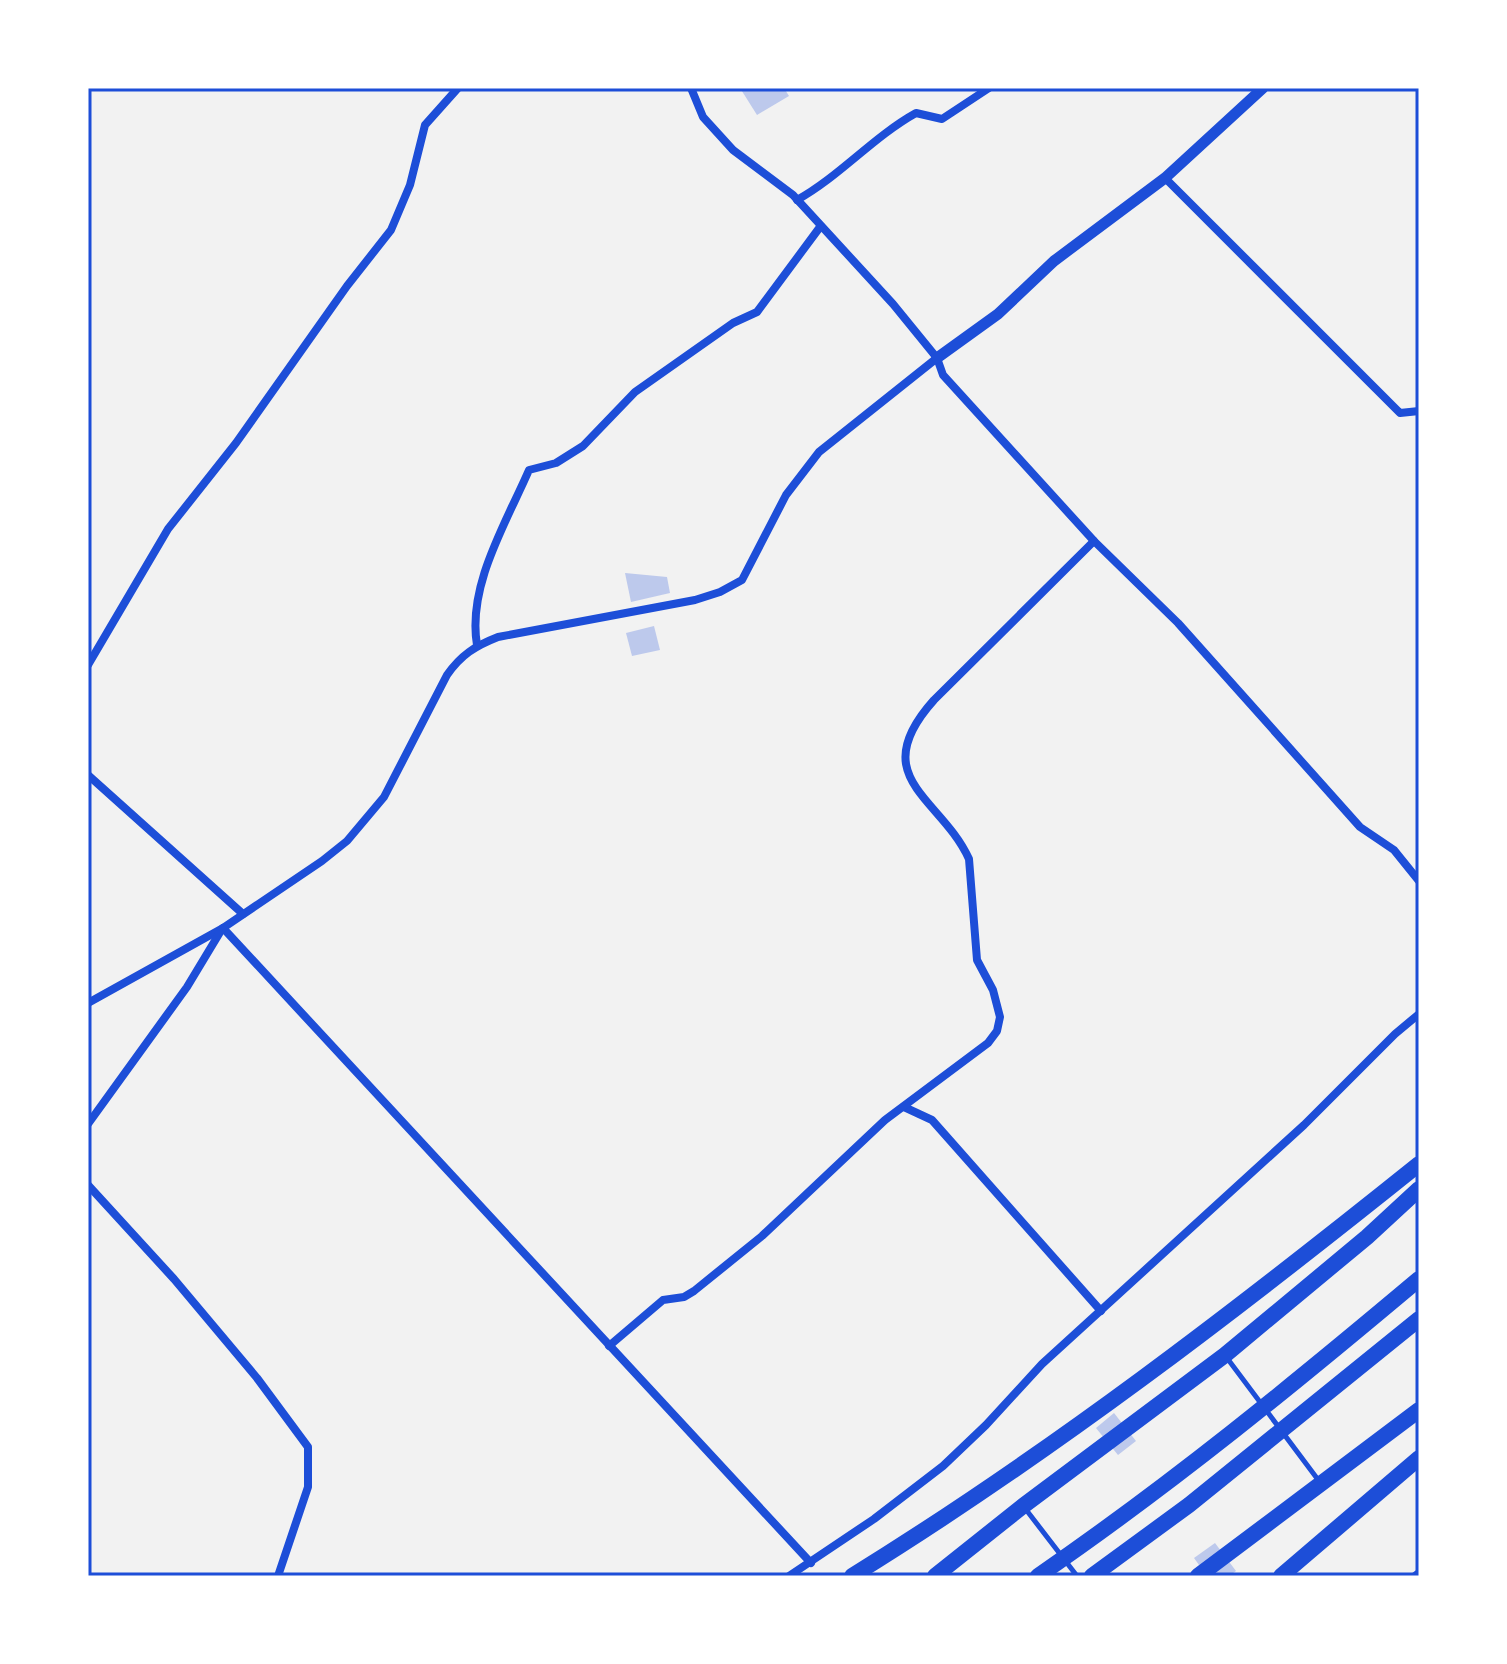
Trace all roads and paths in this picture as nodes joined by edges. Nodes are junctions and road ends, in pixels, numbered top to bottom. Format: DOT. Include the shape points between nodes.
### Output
graph roads {
  1 [pos="458,88"];
  2 [pos="691,88"];
  3 [pos="989,88"];
  4 [pos="1256,90"];
  5 [pos="1165,178"];
  6 [pos="797,200"];
  7 [pos="820,227"];
  8 [pos="937,358"];
  9 [pos="1419,411"];
  10 [pos="1094,541"];
  11 [pos="477,645"];
  12 [pos="88,665"];
  13 [pos="88,775"];
  14 [pos="1419,881"];
  15 [pos="243,914"];
  16 [pos="223,928"];
  17 [pos="88,1003"];
  18 [pos="1419,1014"];
  19 [pos="904,1107"];
  20 [pos="88,1124"];
  21 [pos="1419,1164"];
  22 [pos="88,1185"];
  23 [pos="1419,1189"];
  24 [pos="1419,1279"];
  25 [pos="1101,1311"];
  26 [pos="1419,1319"];
  27 [pos="609,1346"];
  28 [pos="1225,1355"];
  29 [pos="1419,1410"];
  30 [pos="1419,1458"];
  31 [pos="1322,1485"];
  32 [pos="1023,1506"];
  33 [pos="811,1563"];
  34 [pos="1045,1572"];
  35 [pos="278,1576"];
  36 [pos="789,1576"];
  37 [pos="852,1576"];
  38 [pos="935,1576"];
  39 [pos="1077,1576"];
  40 [pos="1092,1576"];
  41 [pos="1198,1576"];
  42 [pos="1281,1576"];
  1 -- 12 [label="street" via="425,125 410,185 391,230 168,529"];
  2 -- 6 [label="street" via="703,117 733,150"];
  3 -- 6 [label="street" via="942,119 916,113 901,121"];
  4 -- 5 [label="street"];
  5 -- 8 [label="street"];
  5 -- 9 [label="street" via="1400,413"];
  6 -- 7 [label="street"];
  7 -- 8 [label="street"];
  7 -- 11 [label="street" via="757,312 635,392 583,446 556,463 529,470 488,565 473,622"];
  8 -- 10 [label="street" via="943,375"];
  8 -- 11 [label="street" via="810,463 786,495 742,580 695,600"];
  10 -- 14 [label="street" via="1178,623 1360,827 1394,850"];
  10 -- 19 [label="street" via="934,700 909,736 911,781 969,859 977,960 1000,1017 988,1043"];
  11 -- 15 [label="street" via="447,675 403,763 369,816 322,861"];
  13 -- 15 [label="street"];
  15 -- 16 [label="street"];
  16 -- 17 [label="street"];
  16 -- 20 [label="street"];
  16 -- 27 [label="street"];
  18 -- 25 [label="street"];
  19 -- 25 [label="street" via="932,1120"];
  19 -- 27 [label="street" via="762,1236 684,1297 663,1300"];
  21 -- 37 [label="highway" via="1235,1309 1065,1433"];
  22 -- 35 [label="street" via="174,1279 308,1447 308,1487"];
  23 -- 28 [label="highway"];
  24 -- 34 [label="highway" via="1173,1481"];
  25 -- 33 [label="street" via="943,1466"];
  26 -- 40 [label="highway" via="1189,1505"];
  27 -- 33 [label="street"];
  28 -- 31 [label="lane"];
  28 -- 32 [label="highway"];
  29 -- 31 [label="highway"];
  30 -- 42 [label="highway"];
  31 -- 41 [label="highway"];
  32 -- 38 [label="highway"];
  32 -- 39 [label="lane"];
  33 -- 36 [label="street"];
}
